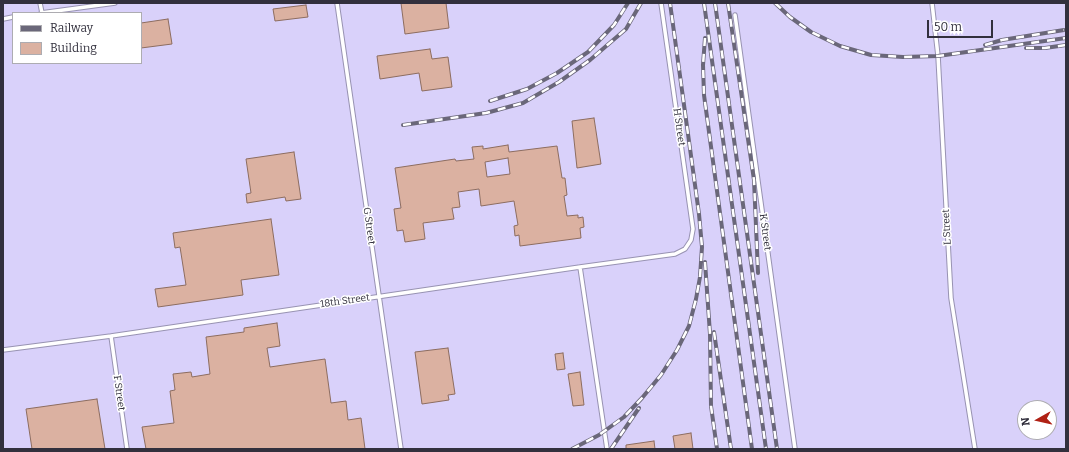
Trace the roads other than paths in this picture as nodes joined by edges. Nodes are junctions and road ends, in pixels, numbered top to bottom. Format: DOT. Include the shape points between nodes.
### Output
graph roads {
  1 [pos="115,3"];
  2 [pos="337,3"];
  3 [pos="661,3"];
  4 [pos="932,3"];
  5 [pos="48,12"];
  6 [pos="736,15"];
  7 [pos="685,248"];
  8 [pos="580,267"];
  9 [pos="379,296"];
  10 [pos="111,336"];
  11 [pos="3,350"];
  12 [pos="127,449"];
  13 [pos="401,449"];
  14 [pos="607,449"];
  15 [pos="795,449"];
  16 [pos="975,449"];
  1 -- 5 [label="lane"];
  2 -- 9 [label="lane, G Street"];
  3 -- 7 [label="lane, H Street" via="693,229 691,240"];
  4 -- 16 [label="lane, L Street" via="938,56 951,298"];
  6 -- 15 [label="lane, K Street"];
  7 -- 8 [label="lane, 18th Street" via="675,254"];
  8 -- 9 [label="lane, 18th Street"];
  8 -- 14 [label="lane"];
  9 -- 10 [label="lane, 18th Street"];
  9 -- 13 [label="lane, G Street"];
  10 -- 11 [label="lane, 18th Street"];
  10 -- 12 [label="lane, F Street"];
}
